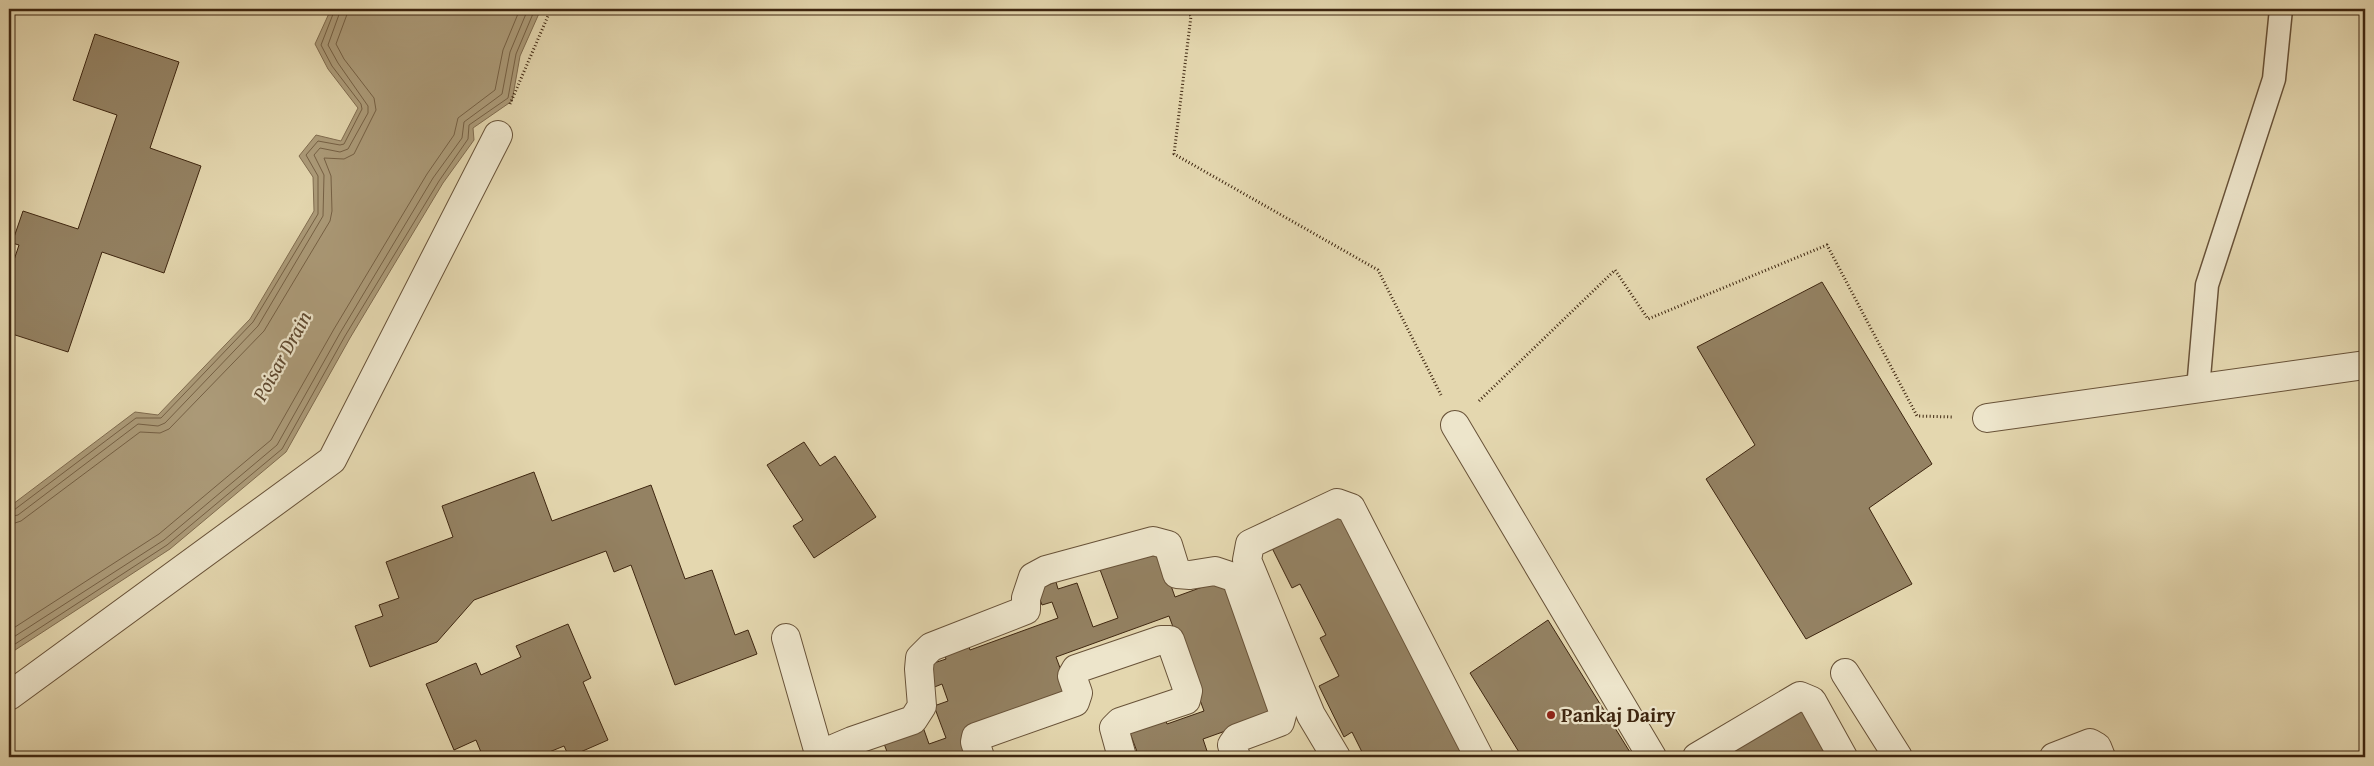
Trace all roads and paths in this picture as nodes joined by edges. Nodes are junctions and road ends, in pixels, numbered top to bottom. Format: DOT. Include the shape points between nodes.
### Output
graph roads {
  1 [pos="551,9"];
  2 [pos="1186,9"];
  3 [pos="2281,9"];
  4 [pos="498,134"];
  5 [pos="2365,365"];
  6 [pos="2198,389"];
  7 [pos="1987,418"];
  8 [pos="1455,424"];
  9 [pos="786,638"];
  10 [pos="1845,673"];
  11 [pos="9,696"];
  12 [pos="870,747"];
  13 [pos="819,756"];
  14 [pos="980,757"];
  15 [pos="1122,757"];
  16 [pos="1236,757"];
  17 [pos="1336,757"];
  18 [pos="1479,757"];
  19 [pos="1652,757"];
  20 [pos="1697,757"];
  21 [pos="1843,757"];
  22 [pos="1898,757"];
  23 [pos="2054,757"];
  24 [pos="2101,757"];
  1 -- 4 [label="path"];
  2 -- 8 [label="path" via="1191,16 1174,154 1378,270"];
  3 -- 6 [label="lane" via="2274,79 2206,286"];
  4 -- 11 [label="street" via="332,460"];
  5 -- 6 [label="street"];
  6 -- 7 [label="street"];
  7 -- 8 [label="path" via="1917,416 1827,245 1648,319 1615,270"];
  8 -- 19 [label="street"];
  9 -- 13 [label="street"];
  10 -- 22 [label="street"];
  12 -- 13 [label="street" via="852,741"];
  12 -- 16 [label="street" via="913,720 922,706 920,658 931,647 1026,610 1033,577 1046,570 1153,541 1168,545 1178,574 1215,571 1236,578 1283,712 1280,722 1237,738 1232,745"];
  14 -- 15 [label="street" via="974,742 976,737 1075,702 1078,693 1072,676 1076,669 1161,640 1170,640 1188,691 1186,700 1120,722 1114,728"];
  17 -- 18 [label="street" via="1311,715 1247,560 1250,544 1337,503 1351,508"];
  20 -- 21 [label="street" via="1800,696 1812,700"];
  23 -- 24 [label="street" via="2090,743 2097,747"];
}
